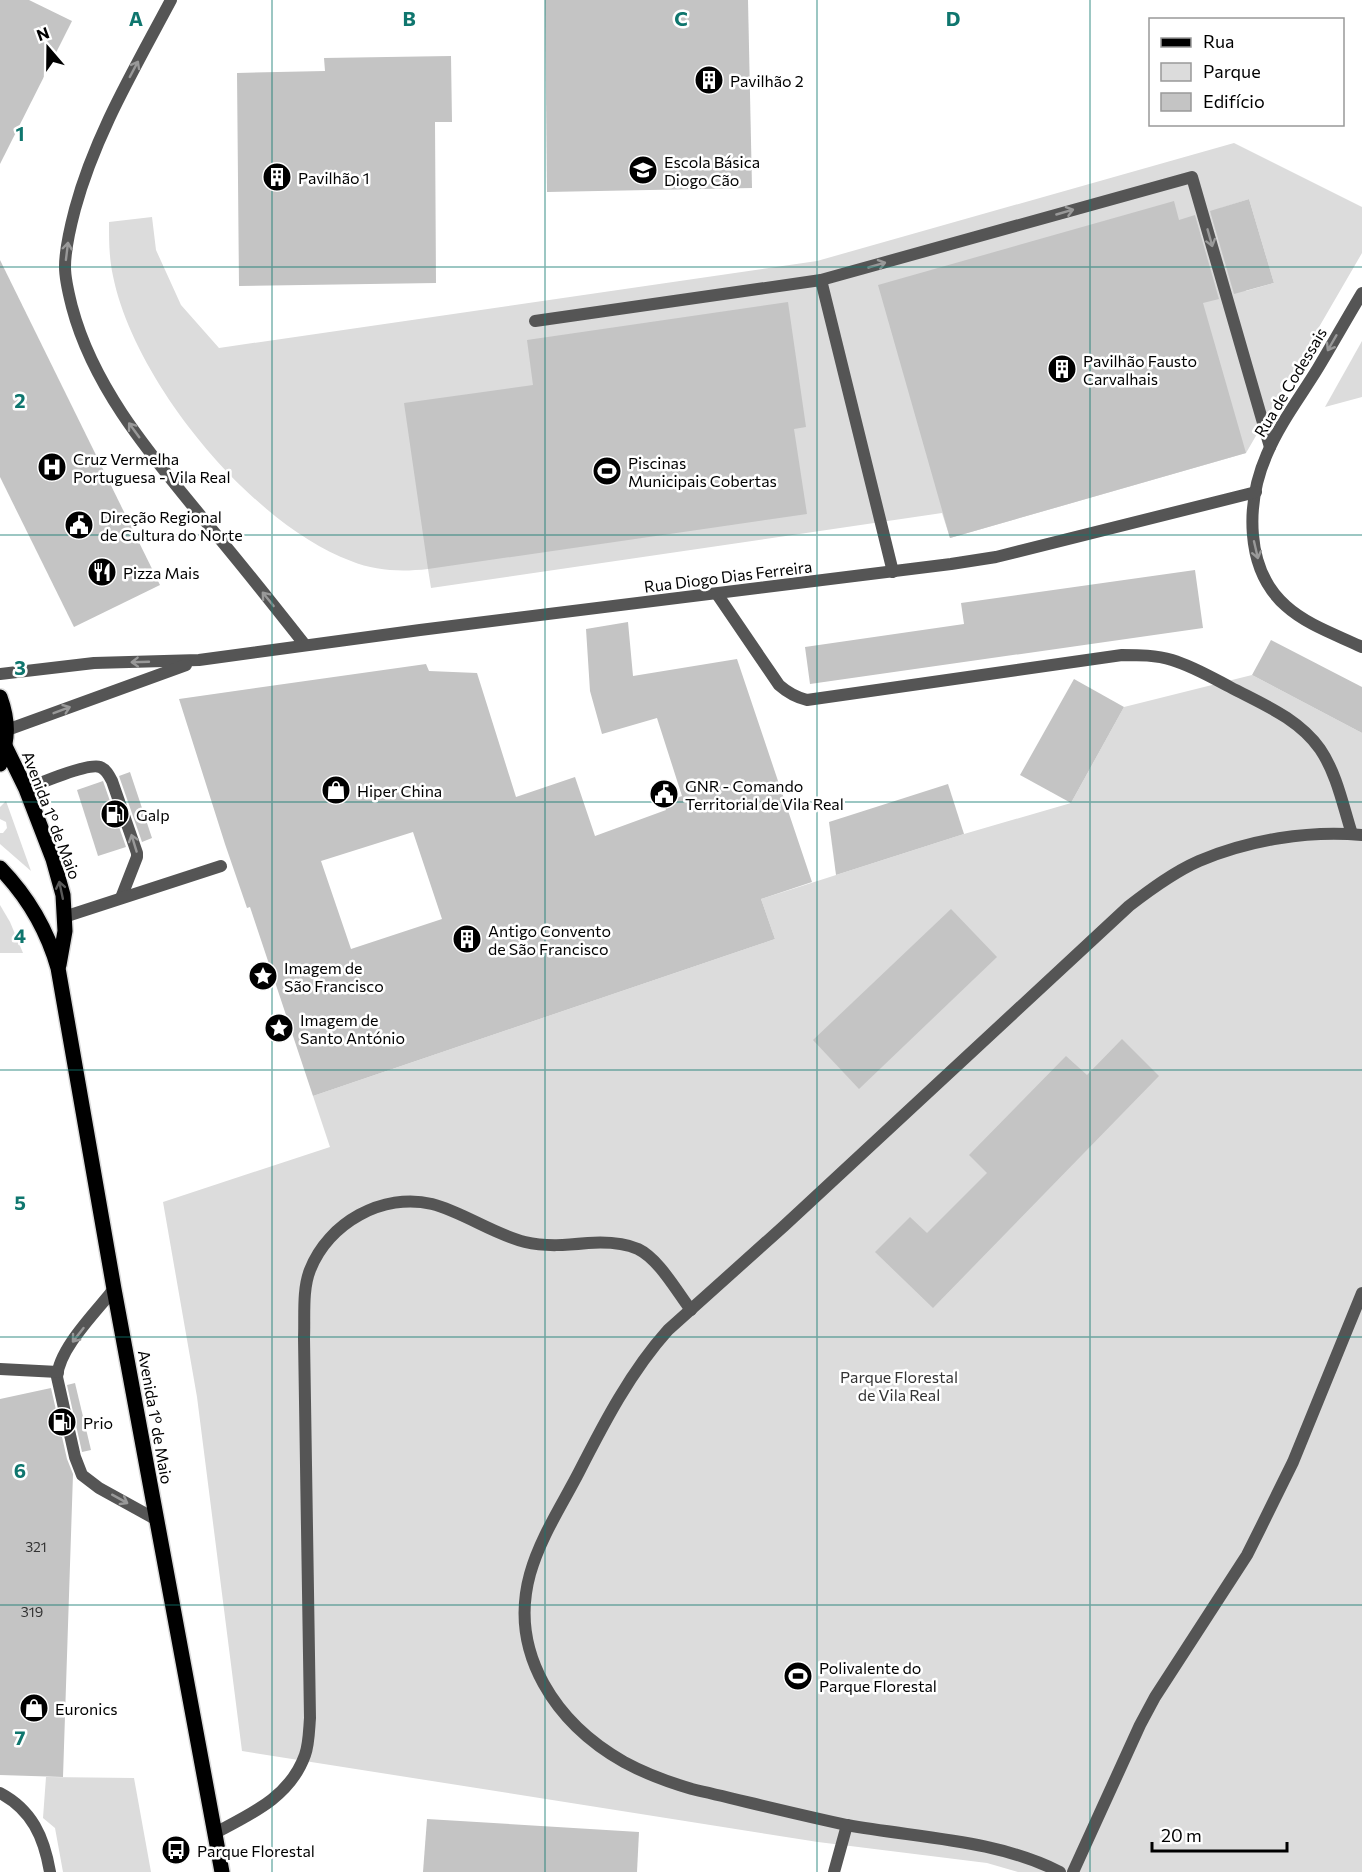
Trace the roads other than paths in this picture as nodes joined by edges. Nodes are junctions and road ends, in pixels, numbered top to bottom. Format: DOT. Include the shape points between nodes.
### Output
graph roads {
  1 [pos="171,0"];
  2 [pos="821,280"];
  3 [pos="1362,293"];
  4 [pos="535,321"];
  5 [pos="1270,447"];
  6 [pos="1256,492"];
  7 [pos="893,572"];
  8 [pos="717,594"];
  9 [pos="305,645"];
  10 [pos="1362,647"];
  11 [pos="199,660"];
  12 [pos="0,675"];
  13 [pos="0,697"];
  14 [pos="8,730"];
  15 [pos="5,746"];
  16 [pos="0,764"];
  17 [pos="26,789"];
  18 [pos="1357,835"];
  19 [pos="221,866"];
  20 [pos="0,868"];
  21 [pos="0,879"];
  22 [pos="18,888"];
  23 [pos="121,898"];
  24 [pos="64,916"];
  25 [pos="58,968"];
  26 [pos="114,1289"];
  27 [pos="1362,1293"];
  28 [pos="691,1310"];
  29 [pos="0,1369"];
  30 [pos="58,1372"];
  31 [pos="157,1520"];
  32 [pos="0,1793"];
  33 [pos="847,1825"];
  34 [pos="215,1833"];
  35 [pos="50,1872"];
  36 [pos="222,1872"];
  37 [pos="834,1872"];
  38 [pos="1060,1872"];
  39 [pos="1073,1872"];
  9 -- 1 [label="street, one-way" via="118,408 82,339 70,297 65,268 70,228 82,184 122,92"];
  2 -- 4 [label="street"];
  2 -- 5 [label="street, one-way" via="1192,177"];
  2 -- 7 [label="street"];
  3 -- 5 [label="street, Rua de Codessais, one-way"];
  5 -- 6 [label="street, Rua de Codessais"];
  6 -- 7 [label="street, Rua Diogo Dias Ferreira" via="996,557"];
  6 -- 10 [label="street, Rua de Codessais, one-way" via="1253,537 1270,587 1297,614"];
  7 -- 8 [label="street, Rua Diogo Dias Ferreira"];
  8 -- 9 [label="street, Rua Diogo Dias Ferreira"];
  8 -- 18 [label="street" via="779,685 796,698 807,700 1122,656 1157,656 1185,664 1297,724 1319,748"];
  9 -- 11 [label="street, Rua Diogo Dias Ferreira"];
  11 -- 12 [label="street, one-way" via="94,663"];
  14 -- 11 [label="street, one-way"];
  13 -- 14 [label="main road"];
  14 -- 15 [label="main road"];
  15 -- 16 [label="main road"];
  15 -- 17 [label="main road, Avenida 1º de Maio"];
  23 -- 17 [label="street, one-way" via="137,853 106,771 90,766"];
  24 -- 17 [label="main road, Avenida 1º de Maio, one-way" via="57,871"];
  18 -- 28 [label="street" via="1283,837 1238,847 1198,862 1160,883 1129,906"];
  19 -- 23 [label="street"];
  20 -- 22 [label="main road, Avenida 1º de Maio"];
  21 -- 22 [label="main road"];
  22 -- 25 [label="main road, Avenida 1º de Maio" via="40,921"];
  23 -- 24 [label="street"];
  24 -- 25 [label="main road, Avenida 1º de Maio"];
  25 -- 26 [label="main road, Avenida 1º de Maio"];
  26 -- 30 [label="street, one-way" via="65,1352"];
  26 -- 31 [label="main road, Avenida 1º de Maio"];
  27 -- 39 [label="street" via="1293,1462 1265,1519 1247,1555 1150,1707"];
  28 -- 33 [label="street" via="668,1330 636,1370 538,1551 530,1575 524,1621 534,1663 570,1721 625,1763 684,1786"];
  28 -- 34 [label="street" via="649,1257 637,1249 613,1243 552,1245 524,1241 433,1204 411,1201 384,1204 360,1214 339,1230 309,1270 306,1292 310,1718 305,1755 294,1776 273,1799"];
  29 -- 30 [label="street"];
  30 -- 31 [label="street, one-way" via="82,1475"];
  31 -- 34 [label="main road, Avenida 1º de Maio"];
  32 -- 35 [label="street" via="24,1810 35,1825"];
  33 -- 37 [label="street"];
  33 -- 38 [label="street" via="983,1846"];
  34 -- 36 [label="main road, Avenida 1º de Maio"];
}
